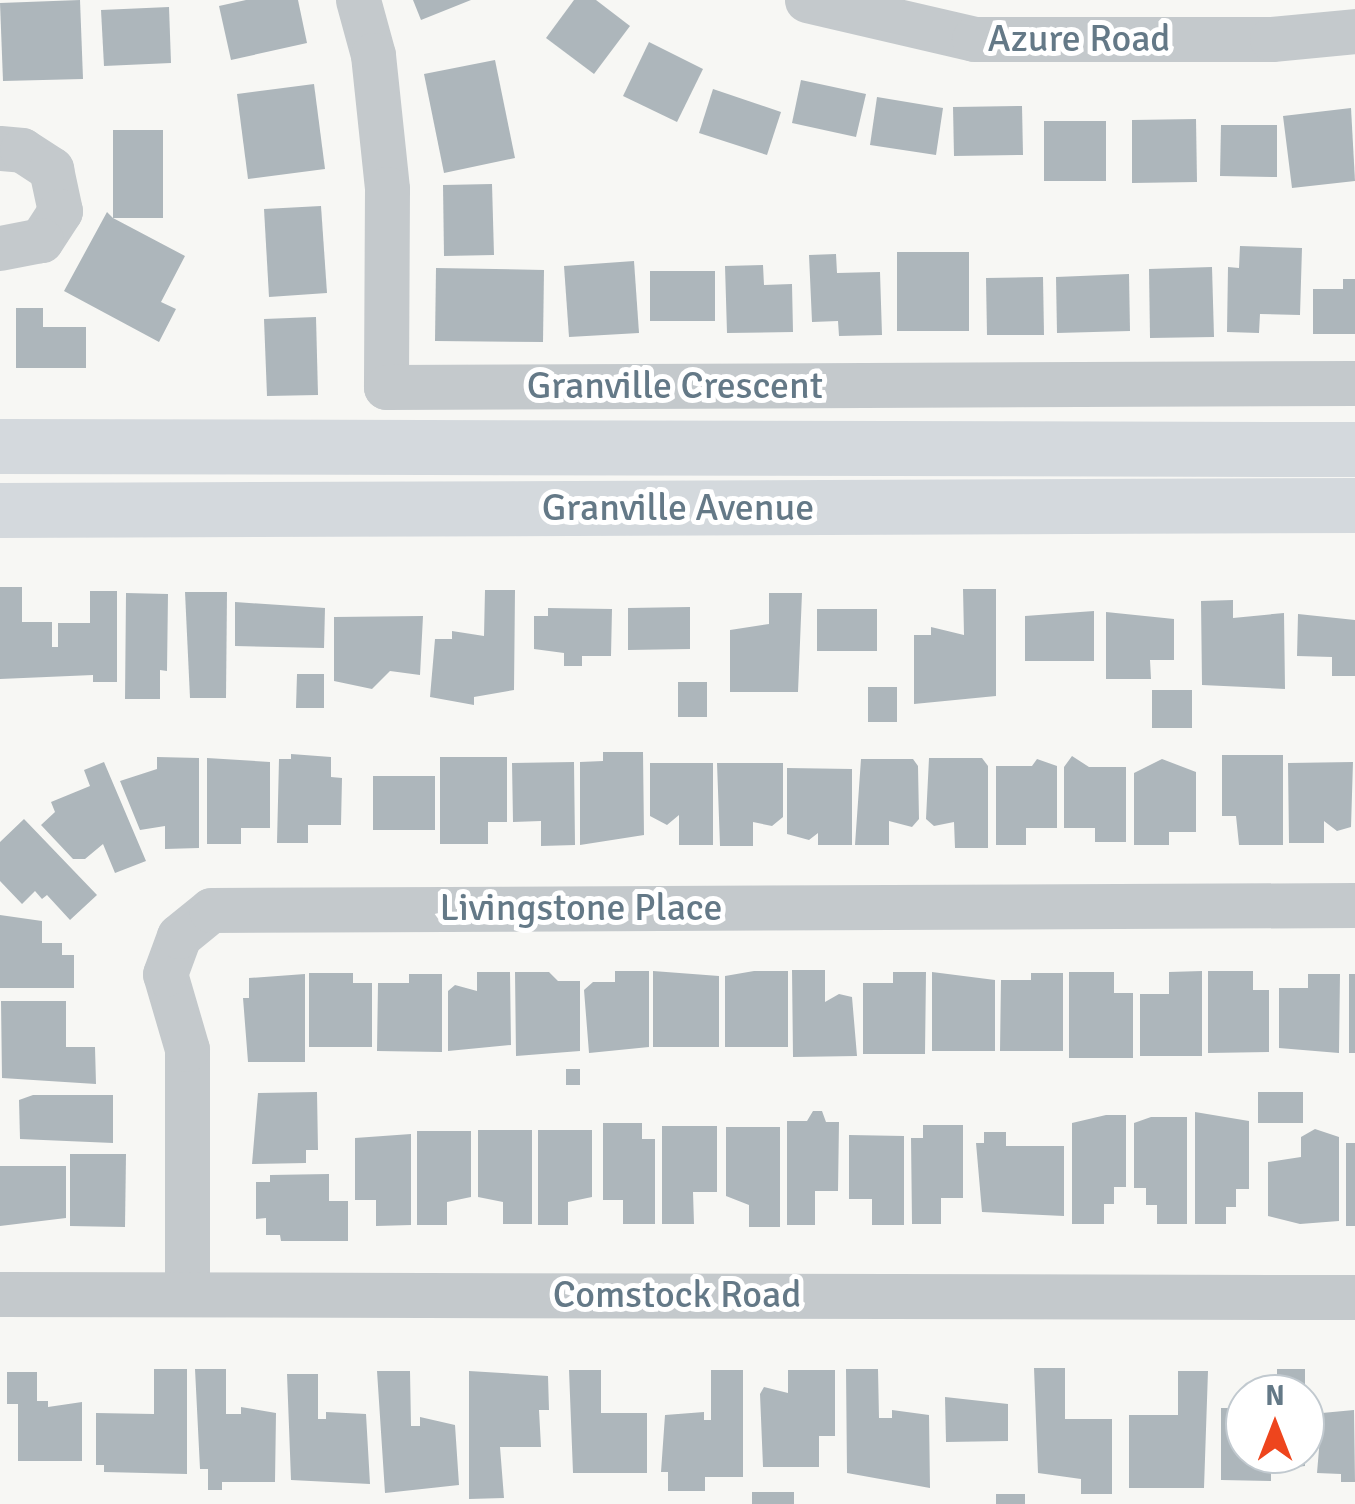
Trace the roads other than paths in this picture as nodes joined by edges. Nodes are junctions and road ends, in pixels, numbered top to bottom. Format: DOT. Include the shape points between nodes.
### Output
graph roads {
  1 [pos="358,0"];
  2 [pos="807,0"];
  3 [pos="1175,20"];
  4 [pos="1355,31"];
  5 [pos="0,148"];
  6 [pos="0,248"];
  7 [pos="1355,383"];
  8 [pos="0,446"];
  9 [pos="1355,448"];
  10 [pos="1355,505"];
  11 [pos="0,510"];
  12 [pos="1355,905"];
  13 [pos="187,1292"];
  14 [pos="0,1294"];
  15 [pos="1355,1298"];
  1 -- 7 [label="street, Granville Crescent" via="374,55 386,189 386,387"];
  2 -- 3 [label="street, Azure Road" via="974,39"];
  3 -- 4 [label="street, Azure Road"];
  5 -- 6 [label="street" via="22,150 51,169 60,211 41,240"];
  8 -- 9 [label="main road, Granville Avenue"];
  10 -- 11 [label="main road, Granville Avenue"];
  12 -- 13 [label="street, Livingstone Place" via="211,910 180,936 164,974 187,1049"];
  13 -- 14 [label="street, Comstock Road"];
  13 -- 15 [label="street, Comstock Road"];
}
